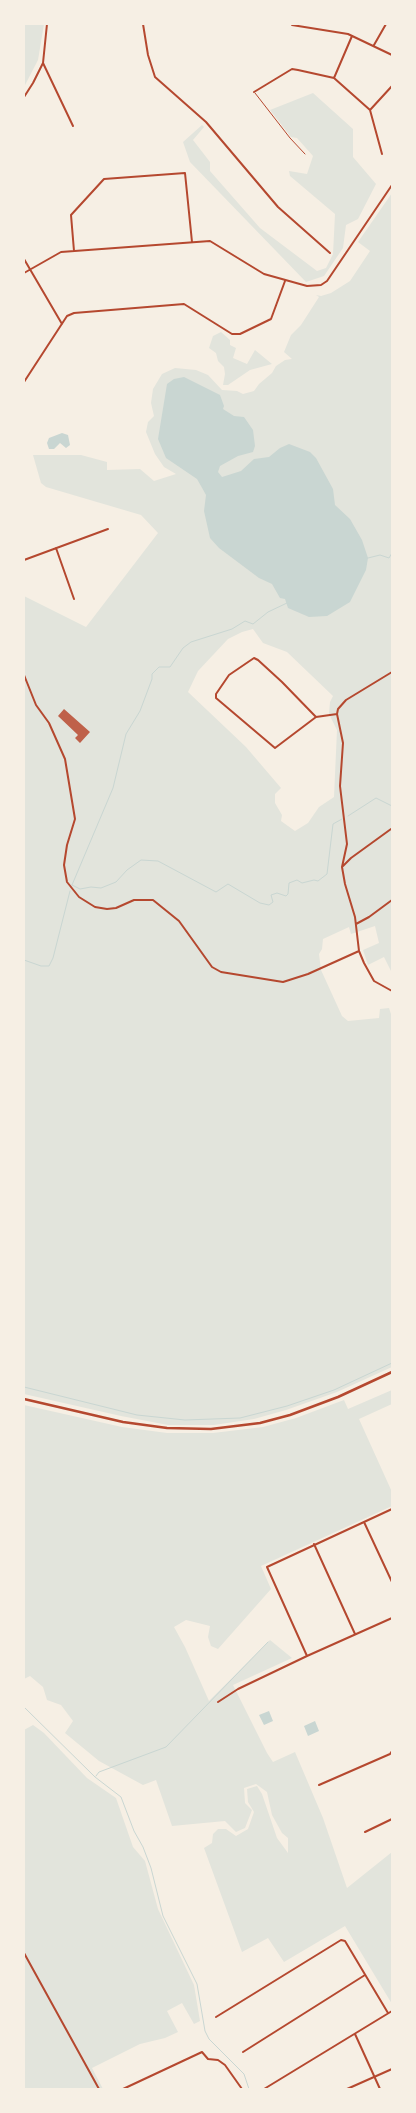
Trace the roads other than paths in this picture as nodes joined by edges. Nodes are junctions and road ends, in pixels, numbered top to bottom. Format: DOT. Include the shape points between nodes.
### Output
graph roads {
  1 [pos="47,24"];
  2 [pos="143,24"];
  3 [pos="386,24"];
  4 [pos="292,25"];
  5 [pos="352,36"];
  6 [pos="374,45"];
  7 [pos="392,55"];
  8 [pos="43,63"];
  9 [pos="334,78"];
  10 [pos="392,86"];
  11 [pos="254,92"];
  12 [pos="389,92"];
  13 [pos="392,94"];
  14 [pos="24,97"];
  15 [pos="370,110"];
  16 [pos="73,126"];
  17 [pos="305,154"];
  18 [pos="382,154"];
  19 [pos="392,185"];
  20 [pos="192,242"];
  21 [pos="74,251"];
  22 [pos="330,253"];
  23 [pos="24,259"];
  24 [pos="30,270"];
  25 [pos="24,274"];
  26 [pos="285,281"];
  27 [pos="62,324"];
  28 [pos="24,382"];
  29 [pos="108,529"];
  30 [pos="56,548"];
  31 [pos="24,560"];
  32 [pos="74,599"];
  33 [pos="392,672"];
  34 [pos="24,675"];
  35 [pos="337,714"];
  36 [pos="316,717"];
  37 [pos="391,829"];
  38 [pos="342,867"];
  39 [pos="392,900"];
  40 [pos="356,924"];
  41 [pos="359,951"];
  42 [pos="392,991"];
  43 [pos="392,1372"];
  44 [pos="24,1399"];
  45 [pos="392,1509"];
  46 [pos="364,1522"];
  47 [pos="314,1544"];
  48 [pos="392,1582"];
  49 [pos="392,1618"];
  50 [pos="355,1634"];
  51 [pos="307,1656"];
  52 [pos="218,1702"];
  53 [pos="391,1752"];
  54 [pos="319,1785"];
  55 [pos="392,1820"];
  56 [pos="365,1832"];
  57 [pos="24,1953"];
  58 [pos="366,1975"];
  59 [pos="392,2011"];
  60 [pos="388,2013"];
  61 [pos="216,2017"];
  62 [pos="355,2033"];
  63 [pos="243,2052"];
  64 [pos="392,2069"];
  65 [pos="375,2076"];
  66 [pos="98,2089"];
  67 [pos="123,2089"];
  68 [pos="242,2089"];
  69 [pos="264,2089"];
  70 [pos="347,2089"];
  71 [pos="380,2089"];
  1 -- 8 [label="street"];
  2 -- 22 [label="street" via="155,77 206,122 278,207"];
  3 -- 6 [label="street"];
  4 -- 5 [label="street"];
  5 -- 6 [label="street"];
  5 -- 9 [label="street"];
  6 -- 7 [label="street"];
  8 -- 14 [label="street"];
  8 -- 16 [label="street"];
  9 -- 11 [label="street" via="292,69"];
  9 -- 15 [label="street"];
  10 -- 12 [label="street"];
  11 -- 17 [label="lane"];
  12 -- 13 [label="street"];
  12 -- 15 [label="street"];
  15 -- 18 [label="street"];
  19 -- 26 [label="street" via="327,280 321,285 314,286"];
  20 -- 21 [label="street"];
  20 -- 21 [label="street" via="185,173 104,179 71,215"];
  20 -- 26 [label="street" via="215,243 264,274"];
  21 -- 24 [label="street" via="61,252"];
  23 -- 24 [label="street"];
  24 -- 25 [label="street"];
  24 -- 27 [label="street"];
  26 -- 27 [label="street" via="271,319 240,334 232,334 184,304 74,313 67,316"];
  27 -- 28 [label="street"];
  29 -- 30 [label="street"];
  30 -- 31 [label="street"];
  30 -- 32 [label="street"];
  33 -- 35 [label="street" via="346,700"];
  34 -- 41 [label="street" via="36,705 49,723 65,759 75,819 64,865 67,882 79,897 95,907 107,909 134,900 154,900 179,921 212,967 221,972 283,982 308,974"];
  35 -- 36 [label="street"];
  35 -- 38 [label="street" via="343,743 340,786 347,844"];
  36 -- 36 [label="street" via="254,658 229,675 216,694 216,698 275,748"];
  37 -- 38 [label="street"];
  38 -- 40 [label="street"];
  39 -- 40 [label="street"];
  40 -- 41 [label="street"];
  41 -- 42 [label="street" via="374,981"];
  43 -- 44 [label="street" via="290,1415 260,1423 211,1429 167,1428 123,1422"];
  45 -- 46 [label="street"];
  46 -- 47 [label="street"];
  46 -- 48 [label="street"];
  47 -- 50 [label="street"];
  47 -- 51 [label="street" via="267,1567"];
  49 -- 50 [label="street"];
  50 -- 51 [label="street"];
  51 -- 52 [label="street" via="238,1689"];
  53 -- 54 [label="street"];
  55 -- 56 [label="street"];
  57 -- 66 [label="street"];
  58 -- 60 [label="street"];
  58 -- 61 [label="street" via="345,1941 341,1940"];
  58 -- 63 [label="street"];
  59 -- 60 [label="street"];
  60 -- 62 [label="street"];
  62 -- 65 [label="street"];
  62 -- 69 [label="street"];
  64 -- 65 [label="street"];
  65 -- 70 [label="street"];
  65 -- 71 [label="street"];
  67 -- 68 [label="street" via="202,2052 208,2059 225,2064"];
}
